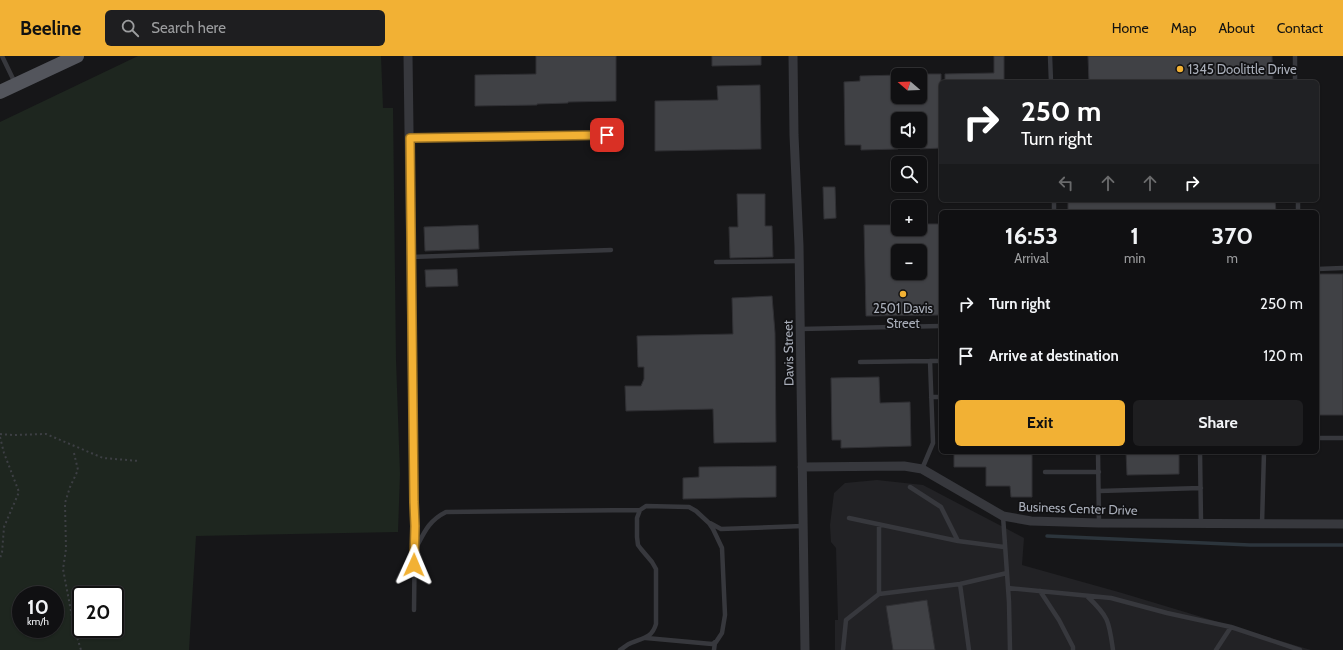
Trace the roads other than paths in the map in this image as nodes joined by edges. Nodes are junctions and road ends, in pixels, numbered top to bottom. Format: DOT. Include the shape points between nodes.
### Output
graph roads {
  1 [pos="2,56"];
  2 [pos="77,56"];
  3 [pos="408,56"];
  4 [pos="792,56"];
  5 [pos="1050,56"];
  6 [pos="1295,56"];
  7 [pos="1051,80"];
  8 [pos="1295,80"];
  9 [pos="16,85"];
  10 [pos="0,92"];
  11 [pos="607,135"];
  12 [pos="410,138"];
  13 [pos="611,250"];
  14 [pos="411,257"];
  15 [pos="799,261"];
  16 [pos="716,262"];
  17 [pos="1343,268"];
  18 [pos="1319,269"];
  19 [pos="939,326"];
  20 [pos="800,329"];
  21 [pos="930,361"];
  22 [pos="939,361"];
  23 [pos="860,362"];
  24 [pos="931,397"];
  25 [pos="939,397"];
  26 [pos="1319,438"];
  27 [pos="1343,438"];
  28 [pos="1098,454"];
  29 [pos="1200,454"];
  30 [pos="1264,454"];
  31 [pos="802,467"];
  32 [pos="922,469"];
  33 [pos="1045,472"];
  34 [pos="1099,472"];
  35 [pos="910,487"];
  36 [pos="1201,488"];
  37 [pos="1099,491"];
  38 [pos="414,502"];
  39 [pos="640,510"];
  40 [pos="1003,516"];
  41 [pos="849,518"];
  42 [pos="709,523"];
  43 [pos="1099,523"];
  44 [pos="1201,523"];
  45 [pos="1262,524"];
  46 [pos="1343,524"];
  47 [pos="879,525"];
  48 [pos="803,526"];
  49 [pos="958,541"];
  50 [pos="1004,547"];
  51 [pos="415,550"];
  52 [pos="1007,573"];
  53 [pos="960,584"];
  54 [pos="1008,588"];
  55 [pos="1040,591"];
  56 [pos="879,594"];
  57 [pos="1087,596"];
  58 [pos="414,610"];
  59 [pos="1230,627"];
  60 [pos="646,638"];
  61 [pos="715,642"];
  62 [pos="620,650"];
  63 [pos="714,650"];
  64 [pos="806,650"];
  65 [pos="843,650"];
  66 [pos="969,650"];
  67 [pos="1010,650"];
  68 [pos="1073,650"];
  69 [pos="1113,650"];
  70 [pos="1216,650"];
  71 [pos="1300,650"];
  1 -- 9 [label="lane"];
  2 -- 9 [label="main road"];
  3 -- 12 [label="street"];
  4 -- 15 [label="street, Davis Street"];
  5 -- 7 [label="lane"];
  6 -- 8 [label="lane"];
  9 -- 10 [label="main road"];
  11 -- 12 [label="lane"];
  12 -- 14 [label="street"];
  13 -- 14 [label="lane"];
  14 -- 38 [label="street"];
  15 -- 16 [label="lane"];
  15 -- 20 [label="street, Davis Street"];
  17 -- 18 [label="lane"];
  19 -- 20 [label="lane"];
  20 -- 31 [label="street, Davis Street"];
  21 -- 22 [label="lane"];
  21 -- 23 [label="lane"];
  21 -- 24 [label="lane"];
  24 -- 25 [label="lane"];
  24 -- 32 [label="lane" via="932,443"];
  26 -- 27 [label="lane"];
  28 -- 34 [label="lane"];
  29 -- 36 [label="lane"];
  30 -- 45 [label="lane"];
  31 -- 32 [label="street, Business Center Drive" via="904,466"];
  31 -- 48 [label="street, Davis Street"];
  32 -- 40 [label="street, Business Center Drive"];
  33 -- 34 [label="lane"];
  34 -- 37 [label="lane"];
  35 -- 49 [label="lane" via="941,507"];
  36 -- 37 [label="lane"];
  36 -- 44 [label="lane"];
  37 -- 43 [label="lane"];
  38 -- 51 [label="lane"];
  39 -- 42 [label="lane" via="646,506 689,507 696,510"];
  39 -- 51 [label="lane" via="446,512 429,525"];
  39 -- 60 [label="lane" via="637,518 638,545 656,569 656,624 655,629"];
  40 -- 43 [label="street, Business Center Drive" via="1017,520"];
  40 -- 50 [label="lane"];
  41 -- 47 [label="lane"];
  42 -- 48 [label="lane" via="721,529"];
  42 -- 61 [label="lane" via="722,548 725,599 722,633"];
  43 -- 44 [label="street, Business Center Drive"];
  44 -- 45 [label="street, Business Center Drive"];
  45 -- 46 [label="street, Business Center Drive"];
  47 -- 49 [label="lane"];
  47 -- 56 [label="lane"];
  48 -- 64 [label="street, Davis Street"];
  49 -- 50 [label="lane"];
  50 -- 52 [label="lane"];
  51 -- 58 [label="lane"];
  52 -- 53 [label="lane"];
  52 -- 54 [label="lane"];
  53 -- 56 [label="lane"];
  53 -- 66 [label="lane"];
  54 -- 55 [label="lane"];
  54 -- 67 [label="lane"];
  55 -- 57 [label="lane"];
  55 -- 68 [label="lane" via="1059,620"];
  56 -- 65 [label="lane" via="846,620"];
  57 -- 59 [label="lane" via="1111,598"];
  57 -- 69 [label="lane" via="1101,609 1109,622"];
  59 -- 70 [label="lane"];
  59 -- 71 [label="lane"];
  60 -- 61 [label="lane" via="712,644"];
  60 -- 62 [label="lane" via="630,643"];
  61 -- 63 [label="lane"];
}
